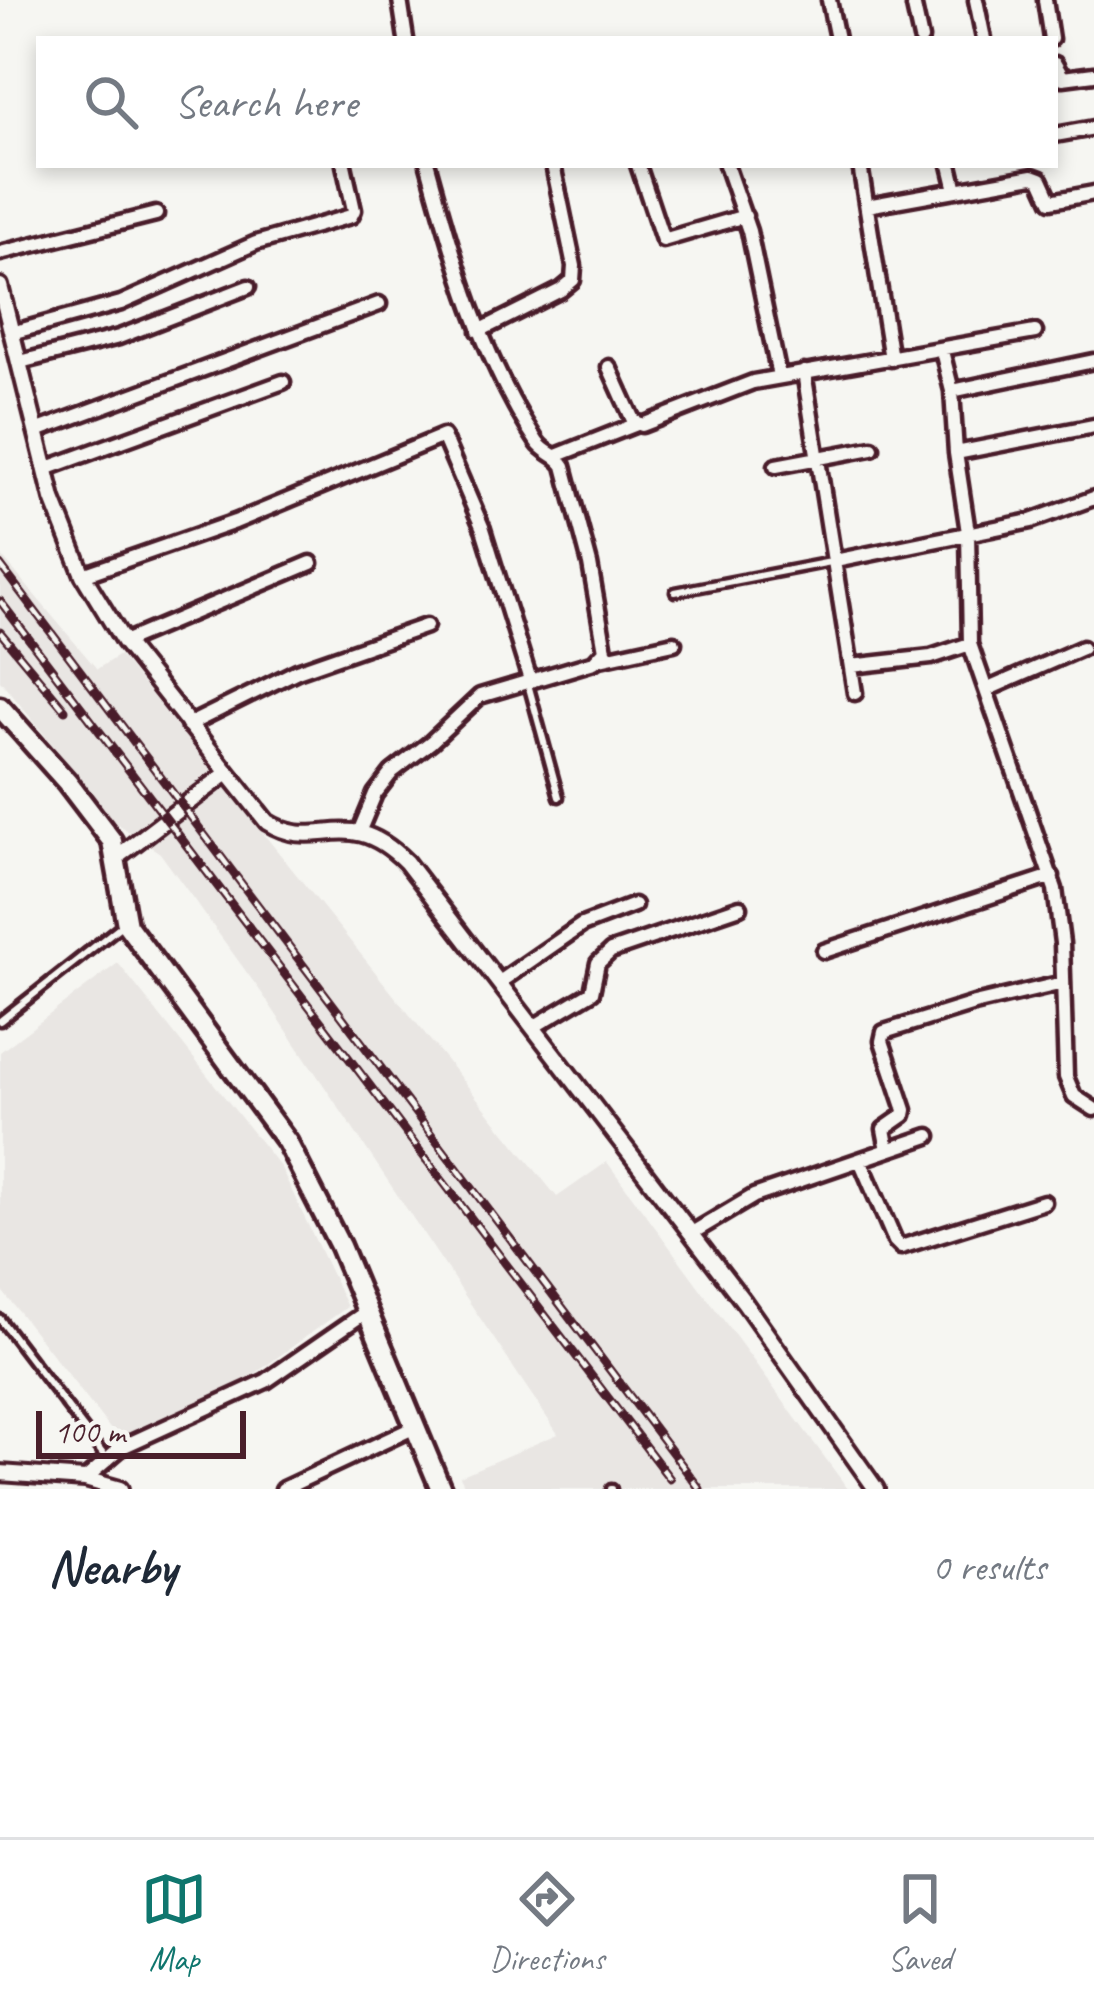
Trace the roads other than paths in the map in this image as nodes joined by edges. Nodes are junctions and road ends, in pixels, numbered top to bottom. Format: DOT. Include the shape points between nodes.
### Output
graph roads {
  1 [pos="400,0"];
  2 [pos="829,0"];
  3 [pos="976,0"];
  4 [pos="1045,0"];
  5 [pos="914,7"];
  6 [pos="406,36"];
  7 [pos="836,36"];
  8 [pos="920,36"];
  9 [pos="983,36"];
  10 [pos="1051,36"];
  11 [pos="1058,69"];
  12 [pos="1094,74"];
  13 [pos="1094,128"];
  14 [pos="1058,134"];
  15 [pos="345,168"];
  16 [pos="429,168"];
  17 [pos="554,168"];
  18 [pos="639,168"];
  19 [pos="727,168"];
  20 [pos="861,168"];
  21 [pos="951,168"];
  22 [pos="956,190"];
  23 [pos="1094,193"];
  24 [pos="867,206"];
  25 [pos="156,214"];
  26 [pos="745,216"];
  27 [pos="0,253"];
  28 [pos="0,286"];
  29 [pos="248,287"];
  30 [pos="380,304"];
  31 [pos="479,331"];
  32 [pos="1034,332"];
  33 [pos="11,333"];
  34 [pos="942,350"];
  35 [pos="891,358"];
  36 [pos="20,362"];
  37 [pos="1094,362"];
  38 [pos="609,367"];
  39 [pos="804,372"];
  40 [pos="779,376"];
  41 [pos="283,382"];
  42 [pos="952,391"];
  43 [pos="637,424"];
  44 [pos="1094,426"];
  45 [pos="36,431"];
  46 [pos="872,448"];
  47 [pos="956,454"];
  48 [pos="556,456"];
  49 [pos="817,457"];
  50 [pos="776,466"];
  51 [pos="45,469"];
  52 [pos="1094,498"];
  53 [pos="968,532"];
  54 [pos="835,561"];
  55 [pos="311,563"];
  56 [pos="82,575"];
  57 [pos="675,592"];
  58 [pos="426,626"];
  59 [pos="124,642"];
  60 [pos="674,643"];
  61 [pos="970,644"];
  62 [pos="1082,648"];
  63 [pos="600,659"];
  64 [pos="851,667"];
  65 [pos="529,680"];
  66 [pos="986,690"];
  67 [pos="855,693"];
  68 [pos="0,707"];
  69 [pos="188,725"];
  70 [pos="226,773"];
  71 [pos="559,796"];
  72 [pos="359,830"];
  73 [pos="117,857"];
  74 [pos="1052,876"];
  75 [pos="634,905"];
  76 [pos="740,907"];
  77 [pos="126,921"];
  78 [pos="824,951"];
  79 [pos="500,981"];
  80 [pos="1063,982"];
  81 [pos="0,1021"];
  82 [pos="535,1026"];
  83 [pos="1094,1109"];
  84 [pos="929,1136"];
  85 [pos="888,1150"];
  86 [pos="860,1160"];
  87 [pos="1044,1202"];
  88 [pos="692,1233"];
  89 [pos="366,1312"];
  90 [pos="0,1319"];
  91 [pos="413,1428"];
  92 [pos="106,1458"];
  93 [pos="0,1473"];
  94 [pos="85,1479"];
  95 [pos="120,1489"];
  96 [pos="283,1489"];
  97 [pos="441,1489"];
  98 [pos="875,1489"];
  1 -- 6 [label="street"];
  2 -- 7 [label="street"];
  3 -- 9 [label="street"];
  4 -- 10 [label="street"];
  5 -- 8 [label="street"];
  11 -- 12 [label="street" via="1063,78"];
  13 -- 14 [label="street"];
  15 -- 33 [label="street" via="351,216 256,243 121,303"];
  16 -- 31 [label="street"];
  17 -- 31 [label="street" via="573,280"];
  18 -- 26 [label="street" via="663,240"];
  19 -- 26 [label="street"];
  20 -- 24 [label="street"];
  21 -- 22 [label="street"];
  22 -- 23 [label="street" via="1033,176 1051,201"];
  22 -- 24 [label="street"];
  24 -- 35 [label="street"];
  25 -- 27 [label="street"];
  26 -- 40 [label="street"];
  28 -- 33 [label="street"];
  29 -- 36 [label="street" via="119,338"];
  30 -- 45 [label="street"];
  31 -- 48 [label="street" via="539,445"];
  32 -- 34 [label="street"];
  33 -- 36 [label="street"];
  34 -- 35 [label="street"];
  34 -- 42 [label="street"];
  35 -- 39 [label="street"];
  36 -- 45 [label="street"];
  37 -- 42 [label="street"];
  38 -- 43 [label="street"];
  39 -- 40 [label="street"];
  39 -- 49 [label="street"];
  40 -- 43 [label="street"];
  41 -- 51 [label="street"];
  42 -- 47 [label="street"];
  43 -- 48 [label="street"];
  44 -- 47 [label="street"];
  45 -- 51 [label="street"];
  46 -- 49 [label="street"];
  47 -- 53 [label="street"];
  48 -- 63 [label="street" via="590,564"];
  49 -- 50 [label="street"];
  49 -- 54 [label="street"];
  51 -- 56 [label="street"];
  52 -- 53 [label="street"];
  53 -- 54 [label="street"];
  53 -- 61 [label="street"];
  54 -- 57 [label="lane"];
  54 -- 64 [label="street"];
  55 -- 59 [label="street"];
  56 -- 59 [label="street"];
  56 -- 65 [label="street" via="443,436 483,529"];
  58 -- 69 [label="street" via="297,671"];
  59 -- 69 [label="street"];
  60 -- 63 [label="street"];
  61 -- 64 [label="street"];
  61 -- 66 [label="street"];
  62 -- 66 [label="street"];
  63 -- 65 [label="street"];
  64 -- 67 [label="street"];
  65 -- 71 [label="lane"];
  65 -- 72 [label="street" via="480,696 392,772"];
  66 -- 74 [label="street"];
  68 -- 73 [label="main road" via="97,819"];
  69 -- 70 [label="street"];
  70 -- 72 [label="street" via="277,829"];
  70 -- 73 [label="street"];
  72 -- 79 [label="street" via="406,862"];
  73 -- 77 [label="main road"];
  74 -- 78 [label="street"];
  74 -- 80 [label="street"];
  75 -- 79 [label="street" via="572,931"];
  76 -- 82 [label="street" via="611,951 598,963 592,992"];
  77 -- 81 [label="lane"];
  77 -- 89 [label="main road" via="287,1142"];
  79 -- 82 [label="street"];
  80 -- 83 [label="street" via="1066,1077"];
  80 -- 85 [label="street" via="884,1032 905,1110 885,1127"];
  82 -- 88 [label="street"];
  84 -- 85 [label="street"];
  85 -- 86 [label="street"];
  86 -- 87 [label="street" via="902,1247"];
  86 -- 88 [label="street" via="754,1196"];
  88 -- 98 [label="street"];
  89 -- 91 [label="main road"];
  89 -- 92 [label="street" via="266,1381"];
  90 -- 92 [label="lane"];
  91 -- 96 [label="street"];
  91 -- 97 [label="main road"];
  92 -- 94 [label="street"];
  93 -- 94 [label="street"];
  94 -- 95 [label="street"];
}
